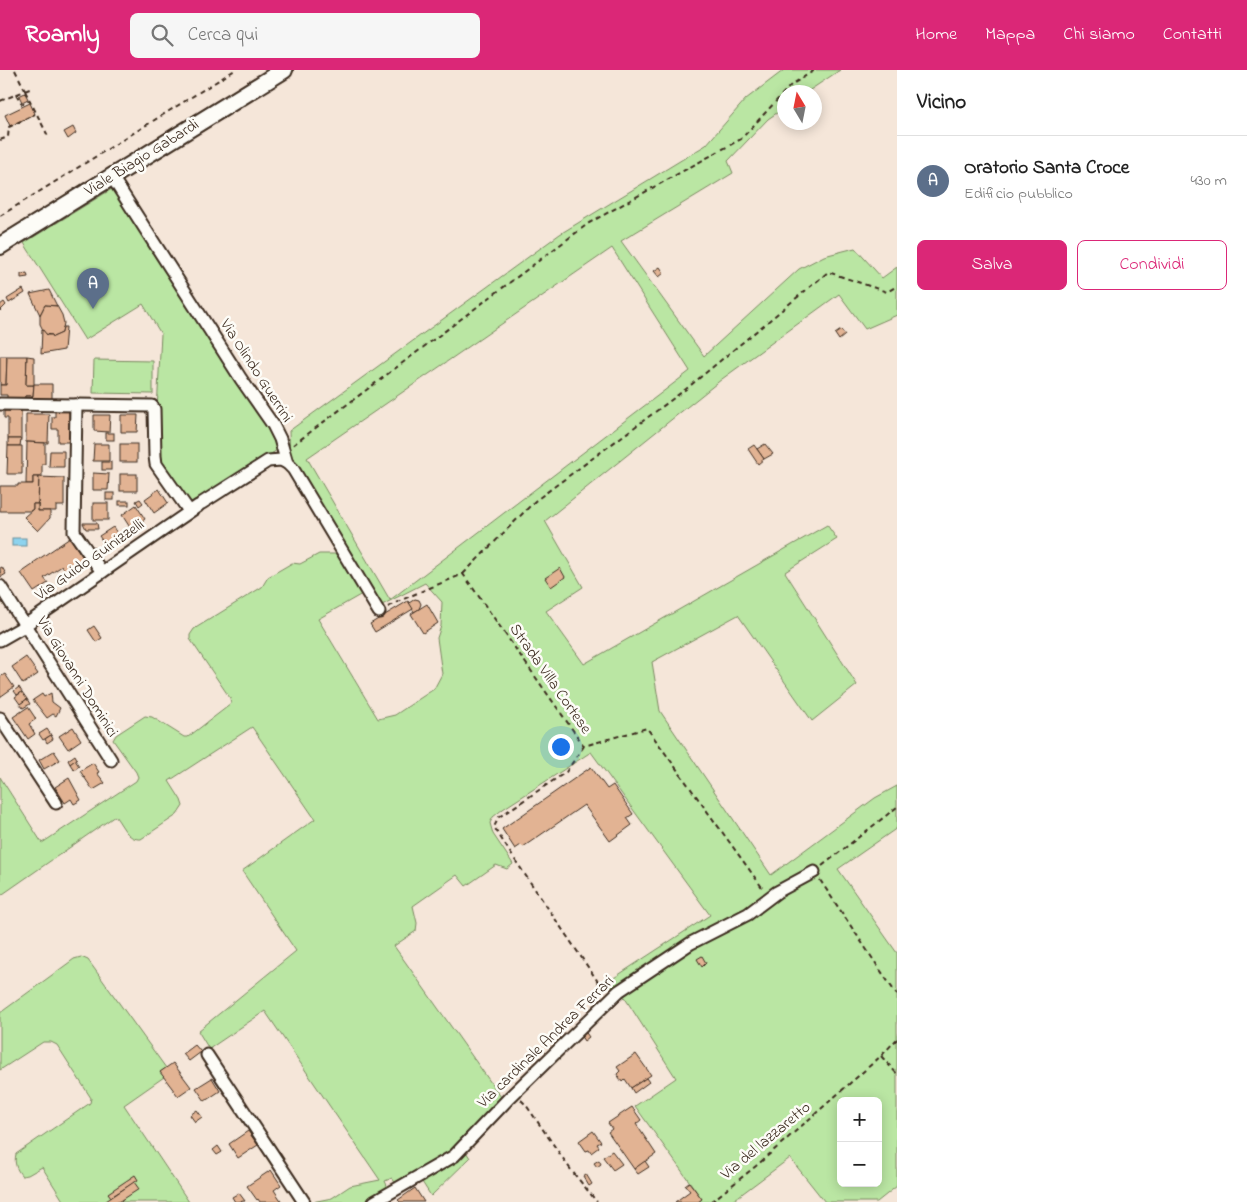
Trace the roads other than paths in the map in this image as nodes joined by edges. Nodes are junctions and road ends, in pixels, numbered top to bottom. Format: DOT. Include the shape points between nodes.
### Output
graph roads {
  1 [pos="284,70"];
  2 [pos="112,177"];
  3 [pos="0,246"];
  4 [pos="0,404"];
  5 [pos="76,405"];
  6 [pos="285,457"];
  7 [pos="196,507"];
  8 [pos="102,572"];
  9 [pos="0,586"];
  10 [pos="379,612"];
  11 [pos="25,626"];
  12 [pos="0,640"];
  13 [pos="0,718"];
  14 [pos="111,760"];
  15 [pos="56,803"];
  16 [pos="814,872"];
  17 [pos="207,1055"];
  18 [pos="381,1200"];
  19 [pos="304,1202"];
  1 -- 2 [label="street, Viale Biagio Gabardi"];
  2 -- 3 [label="street, Viale Biagio Gabardi"];
  2 -- 6 [label="street, Via Olindo Guerrini" via="273,425"];
  4 -- 5 [label="street"];
  5 -- 7 [label="street" via="152,406 156,464"];
  5 -- 8 [label="street" via="74,532"];
  6 -- 7 [label="street, Via Guido Guinizzelli" via="268,461"];
  6 -- 10 [label="street, Via Olindo Guerrini"];
  7 -- 8 [label="street, Via Guido Guinizzelli"];
  8 -- 11 [label="street, Via Guido Guinizzelli"];
  9 -- 11 [label="street, Via Giovanni Dominici"];
  11 -- 12 [label="street, Via Guido Guinizzelli"];
  11 -- 14 [label="street, Via Giovanni Dominici"];
  13 -- 15 [label="street"];
  16 -- 18 [label="street, Via cardinale Andrea Ferrari" via="783,888 748,914 691,943 623,988 451,1158"];
  17 -- 19 [label="street"];
}
